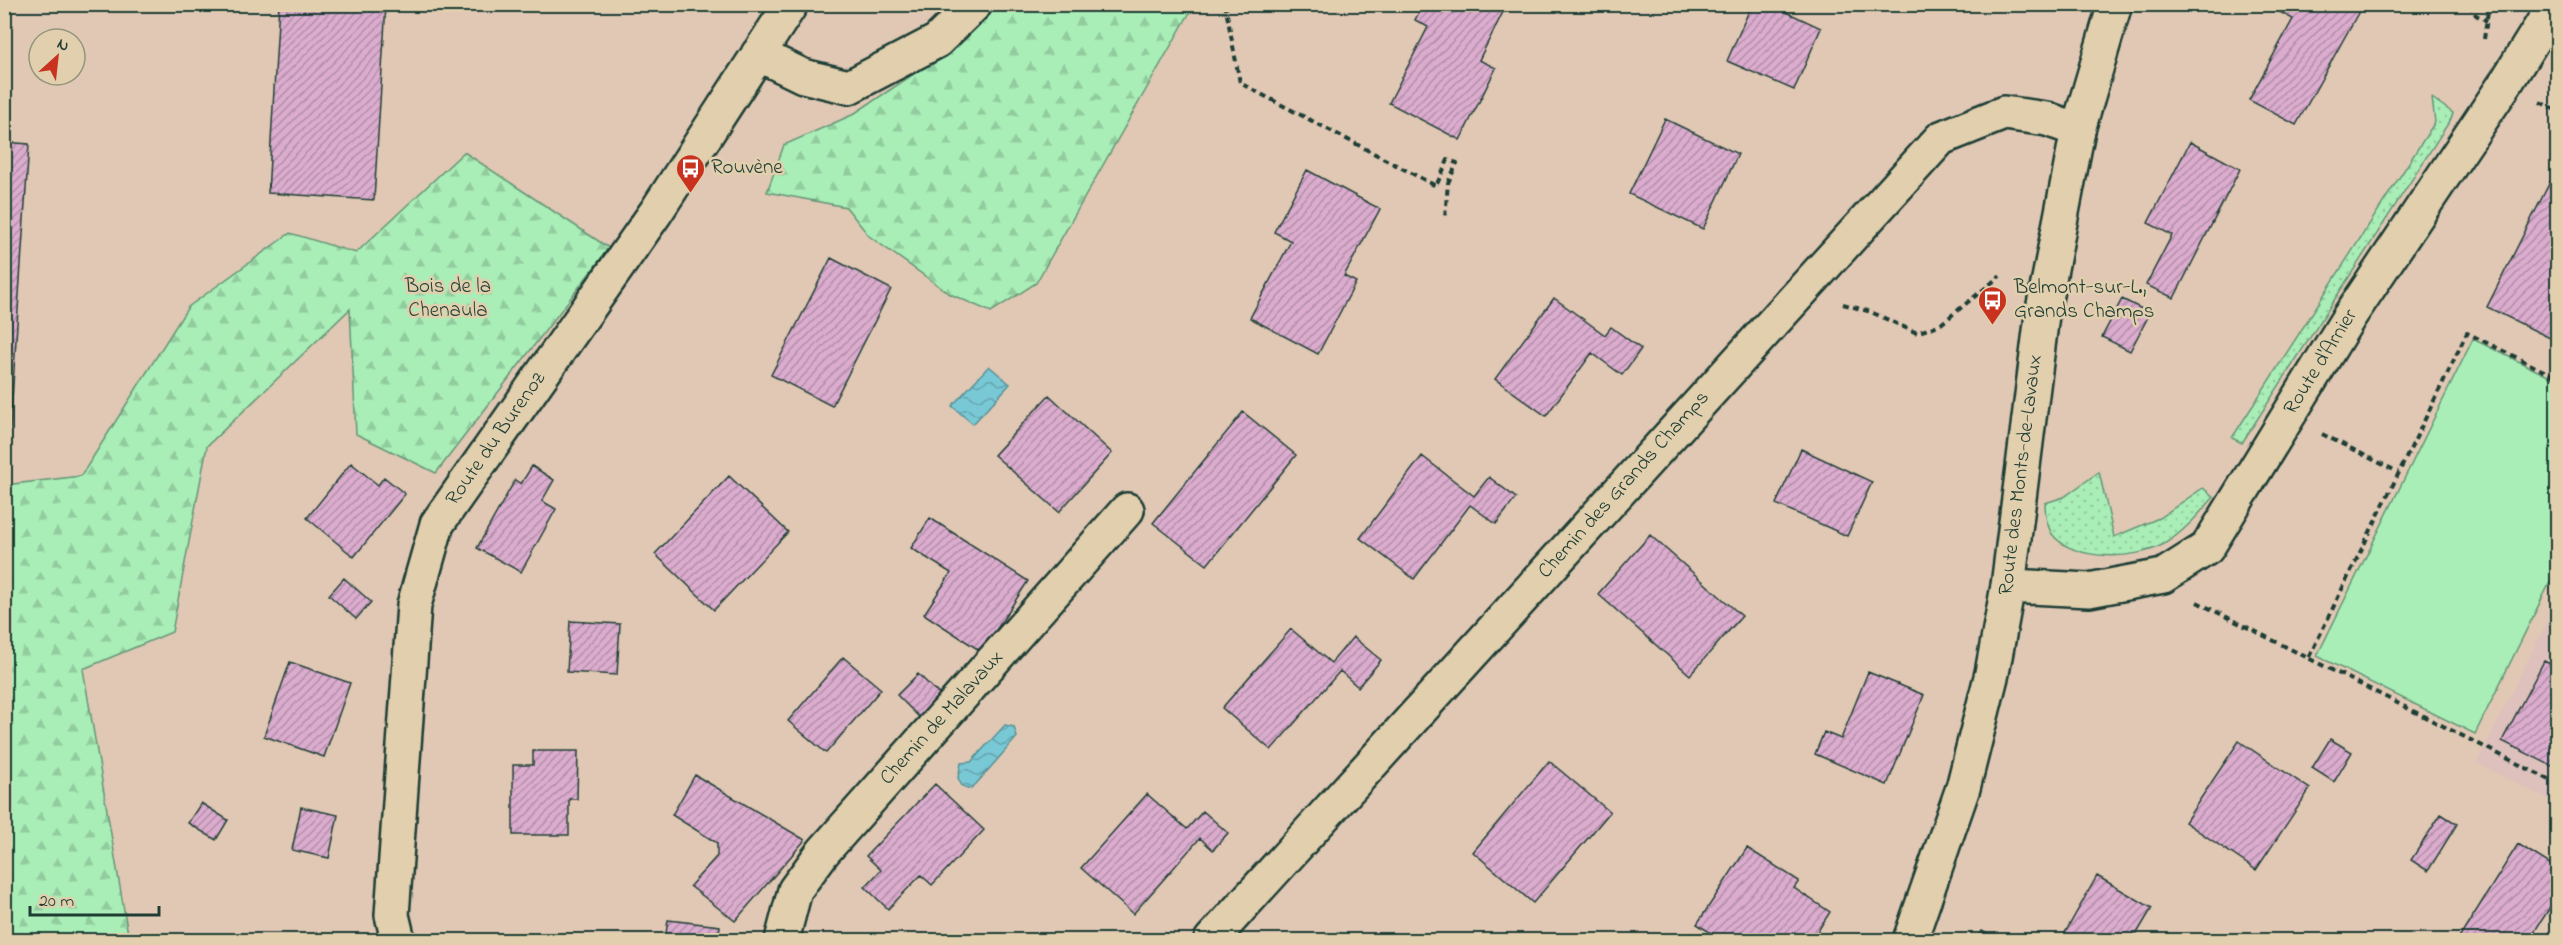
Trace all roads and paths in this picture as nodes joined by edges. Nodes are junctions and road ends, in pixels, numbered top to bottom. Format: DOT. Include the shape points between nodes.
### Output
graph roads {
  1 [pos="791,4"];
  2 [pos="975,4"];
  3 [pos="1224,4"];
  4 [pos="2115,4"];
  5 [pos="2469,4"];
  6 [pos="2489,4"];
  7 [pos="2555,4"];
  8 [pos="758,54"];
  9 [pos="2542,103"];
  10 [pos="2558,111"];
  11 [pos="2078,130"];
  12 [pos="1445,217"];
  13 [pos="2000,276"];
  14 [pos="1799,292"];
  15 [pos="2558,378"];
  16 [pos="2318,432"];
  17 [pos="2398,472"];
  18 [pos="1127,510"];
  19 [pos="2008,586"];
  20 [pos="2202,605"];
  21 [pos="2309,657"];
  22 [pos="2558,784"];
  23 [pos="398,940"];
  24 [pos="782,940"];
  25 [pos="1211,940"];
  26 [pos="1910,940"];
  1 -- 8 [label="street, Route du Burenoz"];
  2 -- 8 [label="street" via="937,41 849,87 803,76"];
  3 -- 12 [label="path" via="1240,83 1436,186 1448,160 1458,164 1448,183"];
  4 -- 11 [label="street, Route des Monts-de-Lavaux"];
  5 -- 6 [label="path" via="2476,15 2487,21"];
  7 -- 19 [label="street, Route d'Arnier" via="2349,317 2206,548 2163,576 2089,590"];
  8 -- 23 [label="street, Route du Burenoz" via="656,212 437,524 414,605 392,915"];
  9 -- 10 [label="path"];
  11 -- 14 [label="street, Chemin des Grands Champs" via="2047,119 2004,113 1941,138"];
  11 -- 19 [label="street, Route des Monts-de-Lavaux" via="2042,315"];
  13 -- 14 [label="path" via="1941,324 1917,333 1870,312"];
  14 -- 25 [label="street, Chemin des Grands Champs"];
  15 -- 17 [label="path" via="2467,333"];
  16 -- 17 [label="path"];
  17 -- 21 [label="path"];
  18 -- 24 [label="street, Chemin de Malavaux" via="822,852 795,890"];
  19 -- 26 [label="street, Route des Monts-de-Lavaux" via="1992,673 1963,788"];
  20 -- 21 [label="path"];
  21 -- 22 [label="path"];
}
